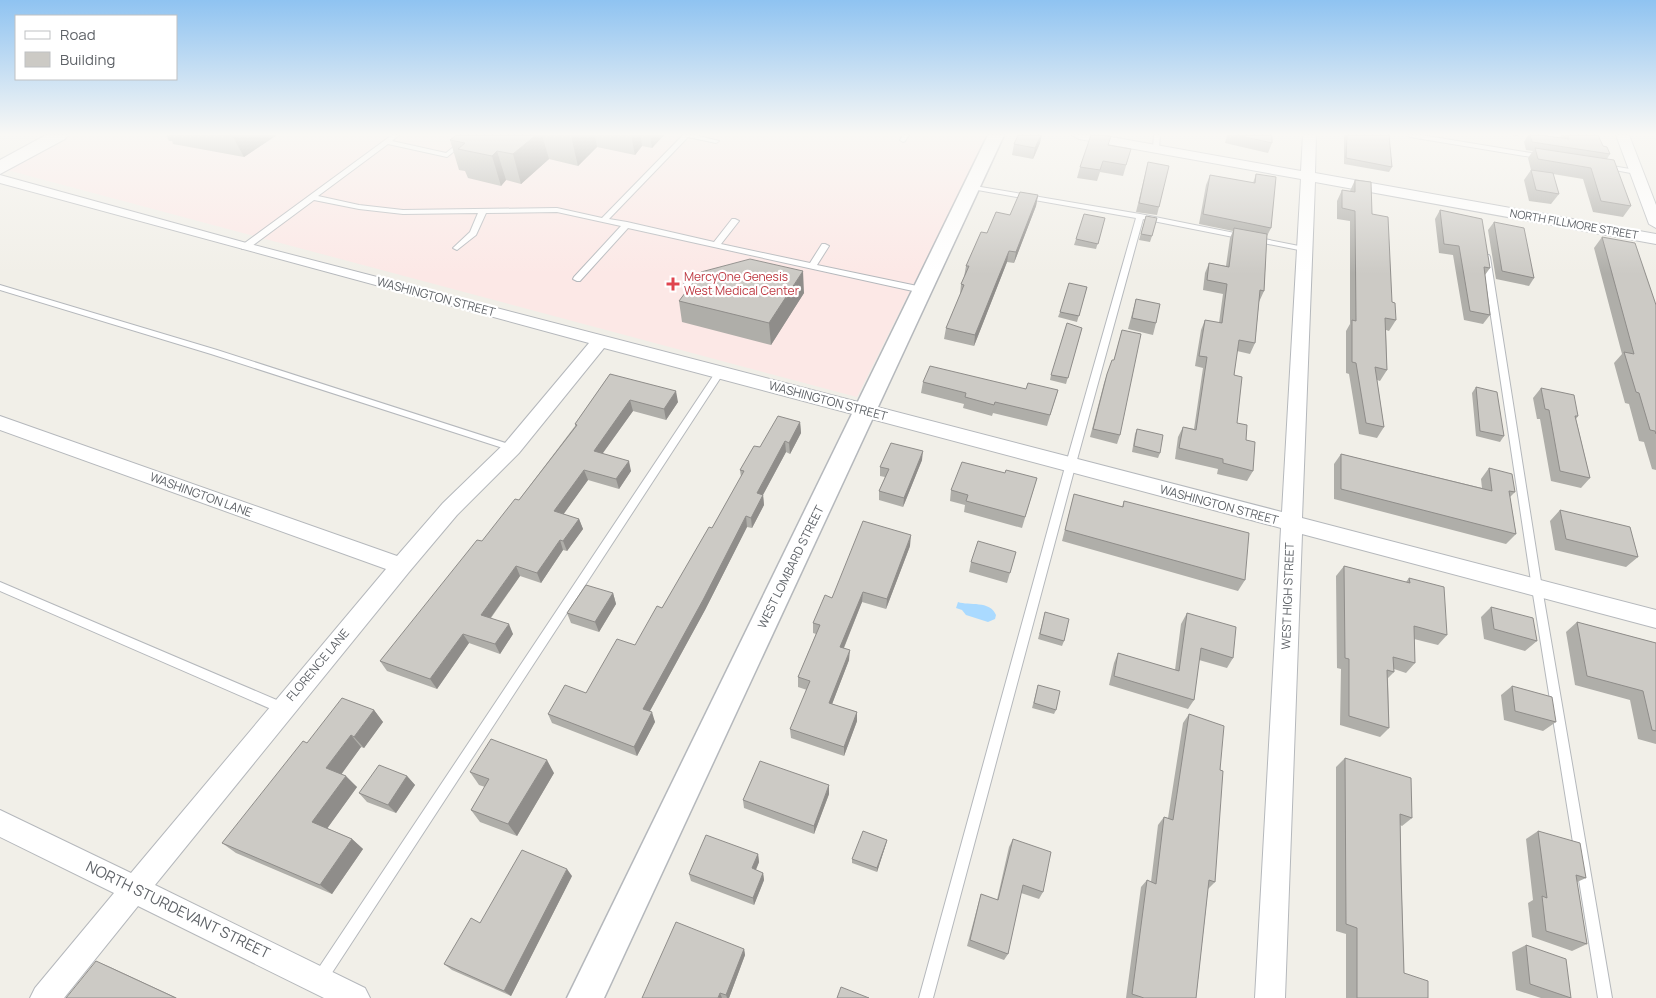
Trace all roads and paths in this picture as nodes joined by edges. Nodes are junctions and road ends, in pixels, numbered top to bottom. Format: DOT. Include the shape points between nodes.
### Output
graph roads {
  1 [pos="9,182"];
  2 [pos="333,182"];
  3 [pos="641,182"];
  4 [pos="975,182"];
  5 [pos="1308,182"];
  6 [pos="1338,182"];
  7 [pos="1640,182"];
  8 [pos="972,187"];
  9 [pos="312,197"];
  10 [pos="483,211"];
  11 [pos="1140,216"];
  12 [pos="605,219"];
  13 [pos="735,221"];
  14 [pos="627,224"];
  15 [pos="1656,224"];
  16 [pos="1656,239"];
  17 [pos="717,244"];
  18 [pos="825,246"];
  19 [pos="1485,246"];
  20 [pos="246,248"];
  21 [pos="457,248"];
  22 [pos="1304,250"];
  23 [pos="780,258"];
  24 [pos="813,266"];
  25 [pos="772,269"];
  26 [pos="578,279"];
  27 [pos="716,282"];
  28 [pos="688,284"];
  29 [pos="0,287"];
  30 [pos="922,290"];
  31 [pos="601,340"];
  32 [pos="720,372"];
  33 [pos="866,411"];
  34 [pos="0,423"];
  35 [pos="512,448"];
  36 [pos="1070,466"];
  37 [pos="1290,524"];
  38 [pos="401,566"];
  39 [pos="0,586"];
  40 [pos="1538,588"];
  41 [pos="1656,620"];
  42 [pos="282,708"];
  43 [pos="0,823"];
  44 [pos="134,889"];
  45 [pos="319,980"];
  46 [pos="348,996"];
  47 [pos="45,998"];
  48 [pos="585,998"];
  49 [pos="926,998"];
  50 [pos="1270,998"];
  51 [pos="1605,998"];
  1 -- 20 [label="street, WASHINGTON STREET"];
  2 -- 9 [label="lane"];
  3 -- 12 [label="lane"];
  4 -- 8 [label="street, WEST LOMBARD STREET"];
  5 -- 22 [label="street, WEST HIGH STREET"];
  6 -- 16 [label="street, NORTH FILLMORE STREET" via="1479,212"];
  7 -- 15 [label="street"];
  8 -- 11 [label="lane"];
  8 -- 30 [label="street, WEST LOMBARD STREET"];
  9 -- 10 [label="lane" via="395,211"];
  9 -- 20 [label="lane"];
  10 -- 12 [label="lane" via="557,210"];
  10 -- 21 [label="lane" via="473,233"];
  11 -- 22 [label="lane"];
  11 -- 36 [label="lane"];
  12 -- 14 [label="lane"];
  13 -- 17 [label="lane"];
  14 -- 17 [label="lane"];
  14 -- 26 [label="lane"];
  17 -- 23 [label="lane"];
  18 -- 24 [label="lane"];
  19 -- 40 [label="lane"];
  20 -- 31 [label="street, WASHINGTON STREET"];
  22 -- 37 [label="street, WEST HIGH STREET"];
  23 -- 24 [label="lane"];
  23 -- 25 [label="lane"];
  24 -- 30 [label="lane"];
  27 -- 28 [label="lane" via="698,287"];
  29 -- 35 [label="lane"];
  30 -- 33 [label="street, WEST LOMBARD STREET"];
  31 -- 32 [label="street, WASHINGTON STREET"];
  31 -- 35 [label="street, FLORENCE LANE"];
  32 -- 33 [label="street, WASHINGTON STREET"];
  32 -- 45 [label="lane"];
  33 -- 36 [label="street, WASHINGTON STREET"];
  33 -- 48 [label="street, WEST LOMBARD STREET"];
  34 -- 38 [label="street, WASHINGTON LANE"];
  35 -- 38 [label="street, FLORENCE LANE" via="450,509"];
  36 -- 37 [label="street, WASHINGTON STREET"];
  36 -- 49 [label="lane"];
  37 -- 40 [label="street, WASHINGTON STREET"];
  37 -- 50 [label="street, WEST HIGH STREET"];
  38 -- 42 [label="street, FLORENCE LANE"];
  39 -- 42 [label="lane"];
  40 -- 41 [label="street, WASHINGTON STREET"];
  40 -- 51 [label="lane"];
  42 -- 44 [label="street, FLORENCE LANE"];
  43 -- 44 [label="street, NORTH STURDEVANT STREET"];
  44 -- 45 [label="street, NORTH STURDEVANT STREET"];
  44 -- 47 [label="street, FLORENCE LANE"];
  45 -- 46 [label="street, NORTH STURDEVANT STREET"];
}
